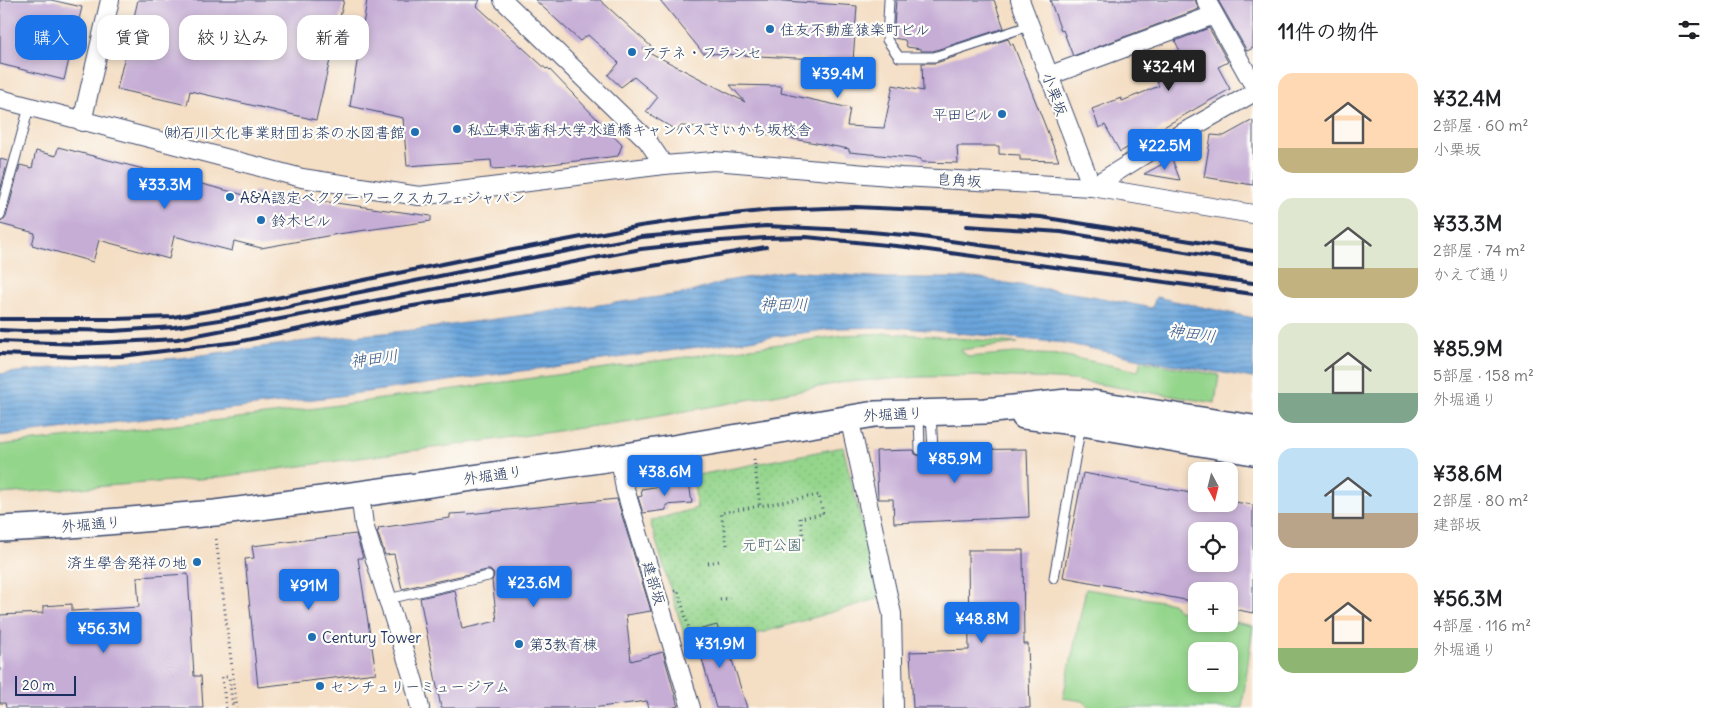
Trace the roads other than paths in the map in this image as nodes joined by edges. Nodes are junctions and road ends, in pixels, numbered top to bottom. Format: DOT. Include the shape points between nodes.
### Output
graph roads {
  1 [pos="110,0"];
  2 [pos="503,0"];
  3 [pos="889,0"];
  4 [pos="1020,0"];
  5 [pos="1210,7"];
  6 [pos="1029,26"];
  7 [pos="1048,76"];
  8 [pos="1253,84"];
  9 [pos="1253,93"];
  10 [pos="0,99"];
  11 [pos="29,107"];
  12 [pos="82,122"];
  13 [pos="664,165"];
  14 [pos="1092,187"];
  15 [pos="1253,214"];
  16 [pos="0,215"];
  17 [pos="985,411"];
  18 [pos="925,412"];
  19 [pos="849,417"];
  20 [pos="1082,423"];
  21 [pos="1253,428"];
  22 [pos="920,450"];
  23 [pos="933,450"];
  24 [pos="1253,452"];
  25 [pos="620,457"];
  26 [pos="360,494"];
  27 [pos="0,530"];
  28 [pos="488,576"];
  29 [pos="1054,578"];
  30 [pos="388,599"];
  31 [pos="420,708"];
  32 [pos="691,708"];
  33 [pos="894,708"];
  1 -- 12 [label="street"];
  2 -- 13 [label="street" via="647,140"];
  3 -- 6 [label="lane" via="887,40 899,57 934,57"];
  4 -- 6 [label="street, 小栗坂"];
  5 -- 7 [label="street"];
  5 -- 8 [label="street"];
  6 -- 7 [label="street, 小栗坂"];
  7 -- 14 [label="street, 小栗坂"];
  9 -- 14 [label="street"];
  10 -- 11 [label="street, 皀角坂"];
  11 -- 12 [label="street, 皀角坂"];
  11 -- 16 [label="lane"];
  12 -- 13 [label="street, 皀角坂" via="302,178 419,196"];
  13 -- 14 [label="street, 皀角坂" via="714,161 901,177"];
  14 -- 15 [label="street, 皀角坂"];
  17 -- 18 [label="main road, 外堀通り"];
  17 -- 20 [label="main road, 外堀通り"];
  17 -- 21 [label="main road, 外堀通り" via="1076,402"];
  18 -- 19 [label="main road, 外堀通り"];
  18 -- 22 [label="lane"];
  18 -- 23 [label="lane"];
  19 -- 25 [label="main road, 外堀通り"];
  19 -- 33 [label="street" via="892,614"];
  20 -- 24 [label="main road, 外堀通り"];
  20 -- 29 [label="lane"];
  25 -- 26 [label="main road, 外堀通り"];
  25 -- 32 [label="street, 建部坂" via="625,489"];
  26 -- 27 [label="main road, 外堀通り" via="215,513"];
  26 -- 30 [label="street" via="364,525"];
  28 -- 30 [label="lane"];
  30 -- 31 [label="street"];
}
